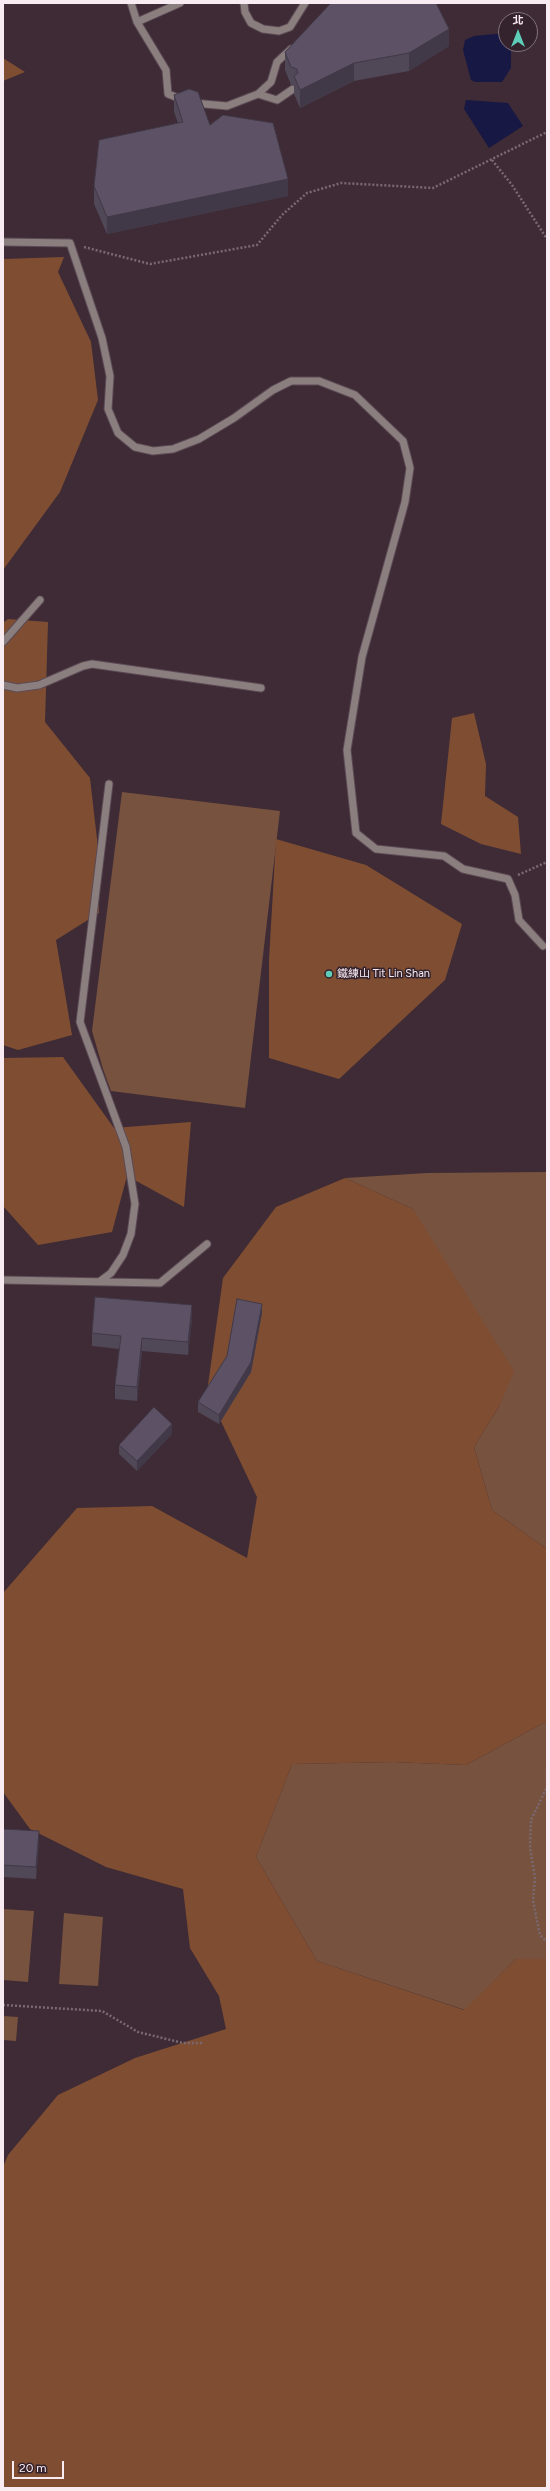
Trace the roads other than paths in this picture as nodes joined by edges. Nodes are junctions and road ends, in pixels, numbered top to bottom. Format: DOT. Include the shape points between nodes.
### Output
graph roads {
  1 [pos="131,3"];
  2 [pos="180,3"];
  3 [pos="244,3"];
  4 [pos="305,3"];
  5 [pos="138,22"];
  6 [pos="297,44"];
  7 [pos="293,89"];
  8 [pos="258,94"];
  9 [pos="3,242"];
  10 [pos="40,600"];
  11 [pos="3,642"];
  12 [pos="3,685"];
  13 [pos="261,688"];
  14 [pos="109,784"];
  15 [pos="543,946"];
  16 [pos="207,1244"];
  17 [pos="3,1280"];
  18 [pos="99,1282"];
  1 -- 5 [label="lane"];
  2 -- 5 [label="lane"];
  3 -- 4 [label="lane" via="245,12 251,22 263,29 279,31 290,27"];
  5 -- 8 [label="lane" via="166,70 168,94 196,104 227,106"];
  6 -- 8 [label="lane" via="277,62 271,82"];
  7 -- 8 [label="lane" via="277,100"];
  9 -- 15 [label="lane" via="70,243 102,338 110,376 108,409 118,433 135,446 153,451 173,449 199,439 291,381 319,381 355,395 403,441 410,468 405,502 362,657 347,750 356,833 376,849 444,856 464,869 508,879 515,895 519,920"];
  10 -- 11 [label="lane"];
  12 -- 13 [label="lane" via="18,688 39,685 92,664"];
  14 -- 18 [label="lane" via="80,1022 126,1147 134,1204 131,1234 123,1255 111,1273"];
  16 -- 18 [label="lane" via="160,1283"];
  17 -- 18 [label="lane"];
}
